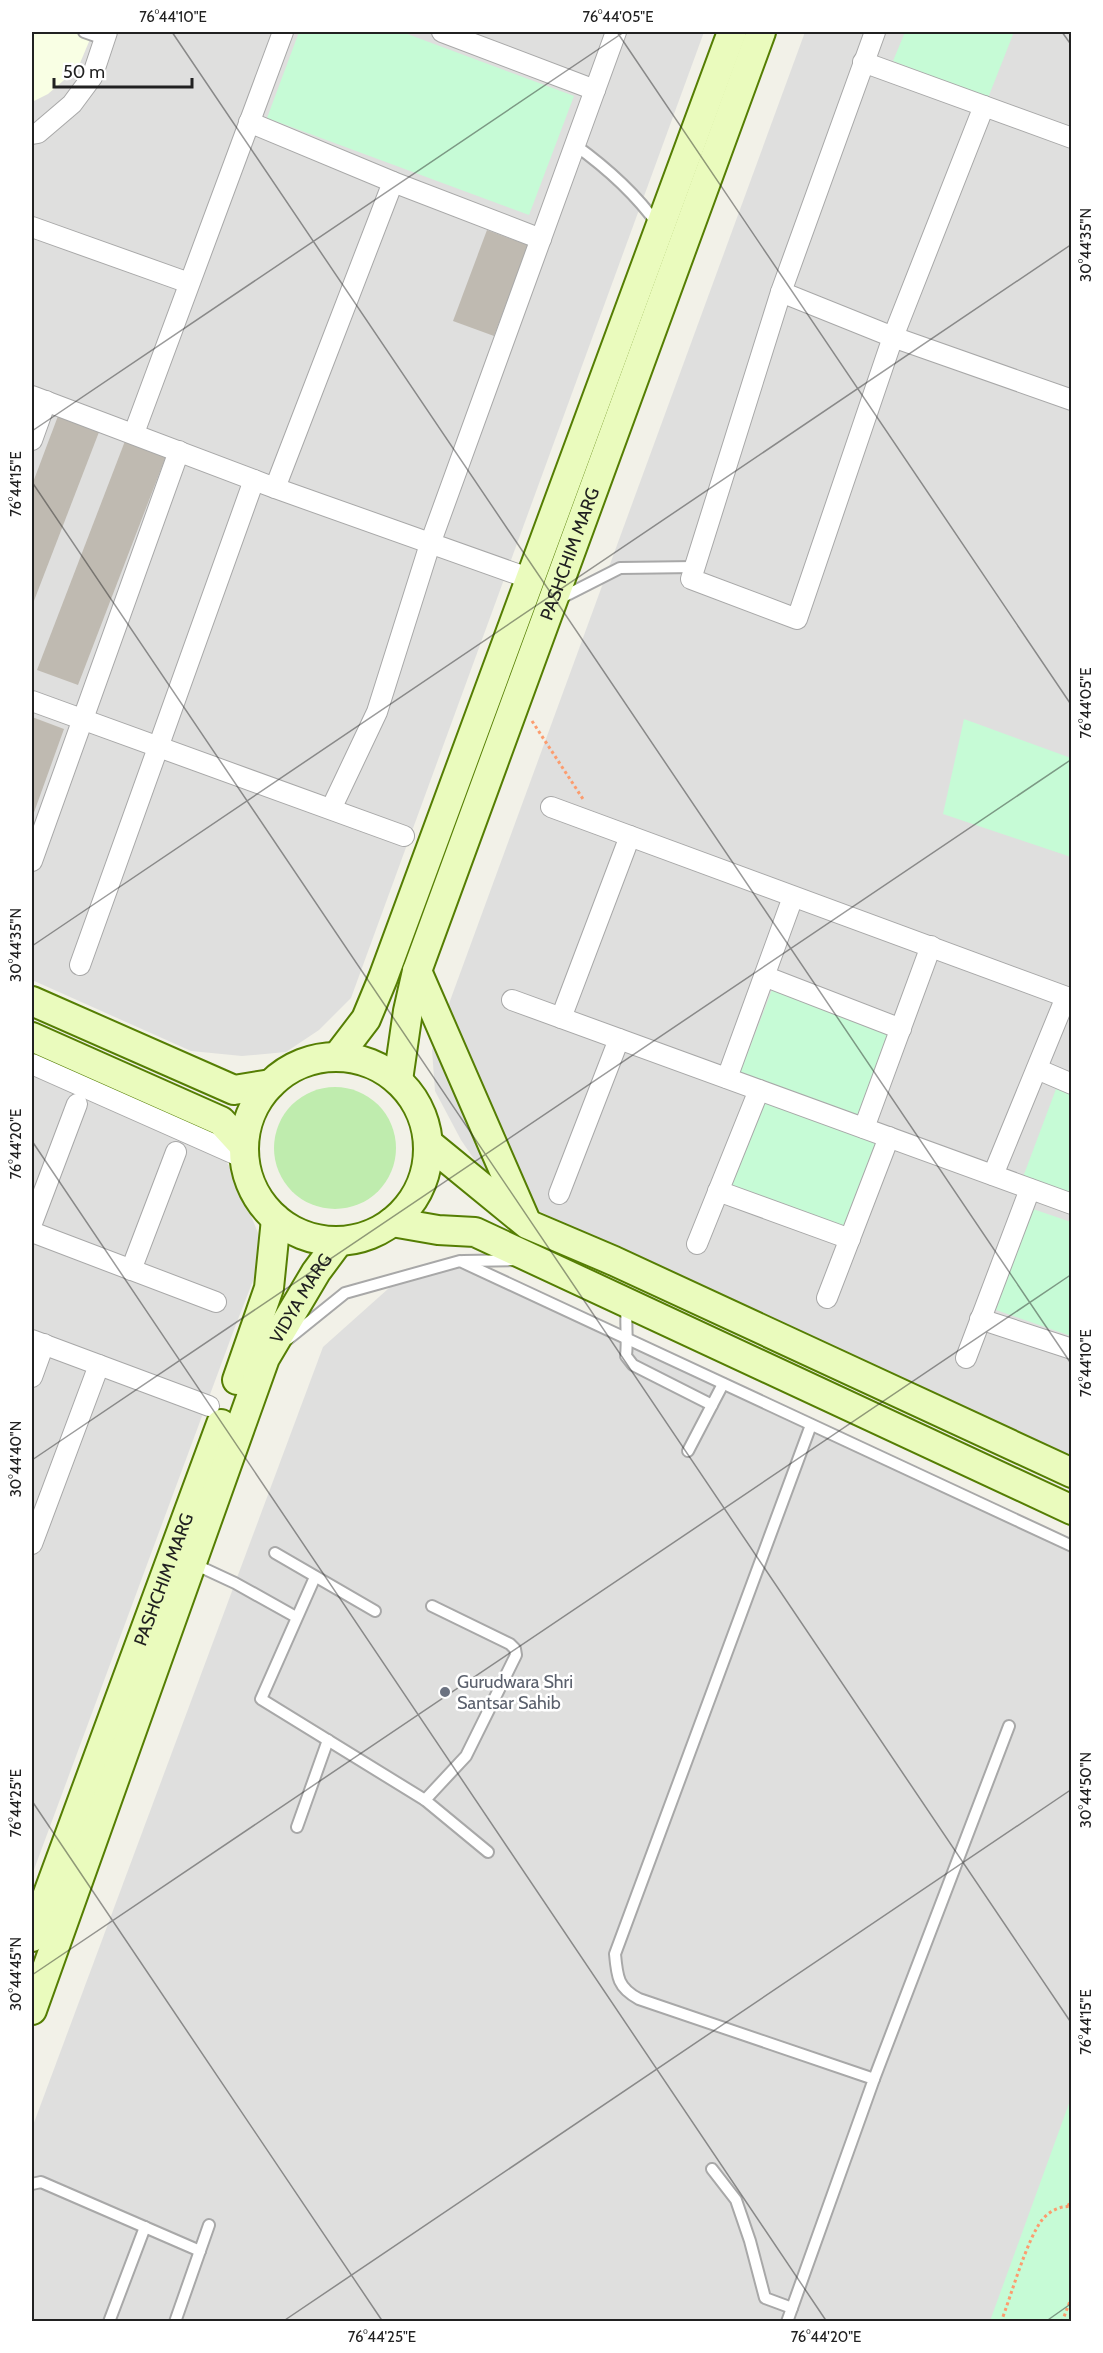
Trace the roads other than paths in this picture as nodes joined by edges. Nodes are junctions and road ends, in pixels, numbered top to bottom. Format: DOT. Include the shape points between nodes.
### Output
graph roads {
  1 [pos="84,32"];
  2 [pos="283,32"];
  3 [pos="442,32"];
  4 [pos="616,32"];
  5 [pos="732,32"];
  6 [pos="761,32"];
  7 [pos="875,32"];
  8 [pos="106,35"];
  9 [pos="464,35"];
  10 [pos="863,62"];
  11 [pos="595,90"];
  12 [pos="984,106"];
  13 [pos="249,122"];
  14 [pos="32,134"];
  15 [pos="1071,138"];
  16 [pos="575,145"];
  17 [pos="393,182"];
  18 [pos="32,227"];
  19 [pos="659,228"];
  20 [pos="541,239"];
  21 [pos="189,283"];
  22 [pos="781,292"];
  23 [pos="893,337"];
  24 [pos="39,399"];
  25 [pos="1071,400"];
  26 [pos="134,434"];
  27 [pos="32,440"];
  28 [pos="179,451"];
  29 [pos="254,480"];
  30 [pos="275,488"];
  31 [pos="430,544"];
  32 [pos="695,567"];
  33 [pos="517,574"];
  34 [pos="552,603"];
  35 [pos="32,701"];
  36 [pos="82,719"];
  37 [pos="158,747"];
  38 [pos="551,807"];
  39 [pos="331,809"];
  40 [pos="404,836"];
  41 [pos="630,836"];
  42 [pos="32,861"];
  43 [pos="793,897"];
  44 [pos="931,946"];
  45 [pos="80,964"];
  46 [pos="417,971"];
  47 [pos="764,976"];
  48 [pos="1069,998"];
  49 [pos="512,1000"];
  50 [pos="32,1001"];
  51 [pos="561,1018"];
  52 [pos="901,1029"];
  53 [pos="32,1037"];
  54 [pos="619,1039"];
  55 [pos="337,1057"];
  56 [pos="32,1064"];
  57 [pos="1037,1070"];
  58 [pos="727,1078"];
  59 [pos="398,1080"];
  60 [pos="271,1084"];
  61 [pos="1071,1084"];
  62 [pos="759,1090"];
  63 [pos="77,1104"];
  64 [pos="864,1128"];
  65 [pos="889,1137"];
  66 [pos="428,1143"];
  67 [pos="176,1152"];
  68 [pos="244,1152"];
  69 [pos="993,1175"];
  70 [pos="1030,1189"];
  71 [pos="718,1191"];
  72 [pos="559,1194"];
  73 [pos="1071,1204"];
  74 [pos="276,1219"];
  75 [pos="392,1222"];
  76 [pos="32,1223"];
  77 [pos="527,1224"];
  78 [pos="32,1232"];
  79 [pos="850,1239"];
  80 [pos="339,1241"];
  81 [pos="697,1244"];
  82 [pos="534,1260"];
  83 [pos="460,1261"];
  84 [pos="131,1270"];
  85 [pos="827,1298"];
  86 [pos="216,1302"];
  87 [pos="627,1304"];
  88 [pos="980,1319"];
  89 [pos="628,1340"];
  90 [pos="38,1342"];
  91 [pos="1071,1348"];
  92 [pos="265,1358"];
  93 [pos="966,1358"];
  94 [pos="99,1365"];
  95 [pos="32,1377"];
  96 [pos="723,1384"];
  97 [pos="712,1405"];
  98 [pos="210,1406"];
  99 [pos="812,1425"];
  100 [pos="688,1451"];
  101 [pos="1071,1473"];
  102 [pos="1071,1510"];
  103 [pos="33,1536"];
  104 [pos="1071,1546"];
  105 [pos="275,1553"];
  106 [pos="192,1563"];
  107 [pos="315,1577"];
  108 [pos="432,1606"];
  109 [pos="375,1611"];
  110 [pos="296,1617"];
  111 [pos="1009,1726"];
  112 [pos="328,1740"];
  113 [pos="425,1800"];
  114 [pos="297,1827"];
  115 [pos="488,1852"];
  116 [pos="32,1937"];
  117 [pos="32,2010"];
  118 [pos="874,2079"];
  119 [pos="712,2169"];
  120 [pos="32,2184"];
  121 [pos="209,2225"];
  122 [pos="145,2227"];
  123 [pos="200,2251"];
  124 [pos="792,2308"];
  125 [pos="109,2322"];
  126 [pos="175,2322"];
  127 [pos="786,2322"];
  1 -- 8 [label="lane"];
  2 -- 13 [label="street"];
  3 -- 9 [label="street"];
  4 -- 11 [label="street"];
  5 -- 19 [label="main road, PASHCHIM MARG"];
  6 -- 34 [label="main road, PASHCHIM MARG"];
  7 -- 10 [label="street"];
  8 -- 14 [label="street" via="92,77 72,104"];
  9 -- 11 [label="street"];
  10 -- 12 [label="street"];
  10 -- 22 [label="street"];
  11 -- 16 [label="street"];
  12 -- 15 [label="street"];
  12 -- 23 [label="street"];
  13 -- 17 [label="street"];
  13 -- 21 [label="street"];
  16 -- 19 [label="lane" via="604,166 645,207"];
  16 -- 20 [label="street"];
  17 -- 20 [label="street"];
  17 -- 30 [label="street"];
  18 -- 21 [label="street"];
  19 -- 55 [label="main road, PASHCHIM MARG" via="383,978 366,1019"];
  20 -- 31 [label="street"];
  21 -- 26 [label="street"];
  22 -- 23 [label="street"];
  22 -- 32 [label="street"];
  23 -- 25 [label="street"];
  23 -- 32 [label="street" via="797,619 691,579"];
  24 -- 26 [label="street"];
  24 -- 27 [label="street"];
  26 -- 28 [label="street"];
  28 -- 29 [label="street"];
  28 -- 36 [label="street"];
  29 -- 30 [label="street"];
  29 -- 37 [label="street"];
  30 -- 31 [label="street"];
  31 -- 33 [label="street"];
  31 -- 39 [label="street" via="377,712"];
  32 -- 34 [label="lane" via="620,568"];
  34 -- 46 [label="main road, PASHCHIM MARG"];
  35 -- 36 [label="street"];
  36 -- 37 [label="street"];
  36 -- 42 [label="street"];
  37 -- 39 [label="street"];
  37 -- 45 [label="street"];
  38 -- 41 [label="street"];
  39 -- 40 [label="street"];
  41 -- 43 [label="street"];
  41 -- 51 [label="street"];
  43 -- 44 [label="street"];
  43 -- 47 [label="street"];
  44 -- 48 [label="street"];
  44 -- 52 [label="street"];
  46 -- 59 [label="main road, PASHCHIM MARG"];
  46 -- 77 [label="main road"];
  47 -- 52 [label="street"];
  47 -- 58 [label="street"];
  48 -- 57 [label="street"];
  49 -- 51 [label="street"];
  50 -- 60 [label="main road" via="234,1090"];
  51 -- 54 [label="street"];
  52 -- 64 [label="street"];
  53 -- 68 [label="main road" via="221,1121"];
  54 -- 58 [label="street"];
  54 -- 72 [label="street"];
  55 -- 59 [label="main road, VIDYA MARG" via="359,1059"];
  55 -- 60 [label="main road, VIDYA MARG" via="308,1061"];
  56 -- 68 [label="street"];
  57 -- 61 [label="street"];
  57 -- 69 [label="street"];
  58 -- 62 [label="street"];
  59 -- 66 [label="main road, VIDYA MARG" via="419,1108"];
  60 -- 68 [label="main road, VIDYA MARG" via="248,1123"];
  62 -- 64 [label="street"];
  62 -- 71 [label="street"];
  63 -- 76 [label="street"];
  64 -- 65 [label="street"];
  65 -- 69 [label="street"];
  65 -- 79 [label="street"];
  66 -- 75 [label="main road, VIDYA MARG" via="425,1172 413,1200"];
  66 -- 77 [label="main road"];
  67 -- 84 [label="street"];
  68 -- 74 [label="main road, VIDYA MARG" via="255,1193"];
  69 -- 70 [label="street"];
  70 -- 73 [label="street"];
  70 -- 88 [label="street"];
  71 -- 79 [label="street"];
  71 -- 81 [label="street"];
  74 -- 80 [label="main road, VIDYA MARG" via="306,1236"];
  74 -- 116 [label="main road, PASHCHIM MARG" via="269,1288 248,1351"];
  75 -- 80 [label="main road, VIDYA MARG" via="376,1232"];
  75 -- 82 [label="main road" via="475,1232"];
  77 -- 101 [label="main road"];
  78 -- 84 [label="street"];
  79 -- 85 [label="street"];
  80 -- 92 [label="main road, VIDYA MARG"];
  82 -- 83 [label="lane"];
  82 -- 87 [label="main road"];
  83 -- 89 [label="lane"];
  83 -- 92 [label="lane" via="345,1293"];
  84 -- 86 [label="street"];
  87 -- 89 [label="lane"];
  87 -- 102 [label="main road"];
  88 -- 91 [label="street"];
  88 -- 93 [label="street"];
  89 -- 96 [label="lane"];
  89 -- 97 [label="lane" via="626,1356 633,1365"];
  90 -- 94 [label="street"];
  90 -- 95 [label="street"];
  92 -- 106 [label="main road, PASHCHIM MARG"];
  94 -- 98 [label="street"];
  94 -- 103 [label="street"];
  96 -- 97 [label="lane"];
  96 -- 99 [label="lane"];
  97 -- 100 [label="lane"];
  99 -- 104 [label="lane"];
  99 -- 118 [label="lane" via="615,1954 617,1977 627,1992 639,1998"];
  105 -- 107 [label="lane"];
  106 -- 110 [label="lane"];
  106 -- 117 [label="main road, PASHCHIM MARG"];
  107 -- 109 [label="lane"];
  107 -- 110 [label="lane"];
  108 -- 113 [label="lane" via="510,1644 516,1655 466,1756"];
  110 -- 112 [label="lane" via="261,1699"];
  111 -- 118 [label="lane"];
  112 -- 113 [label="lane"];
  112 -- 114 [label="lane"];
  113 -- 115 [label="lane"];
  118 -- 124 [label="lane"];
  119 -- 124 [label="lane" via="736,2200 765,2298"];
  120 -- 122 [label="lane" via="41,2182"];
  121 -- 123 [label="lane"];
  122 -- 123 [label="lane"];
  122 -- 125 [label="lane"];
  123 -- 126 [label="lane"];
  124 -- 127 [label="lane"];
}
